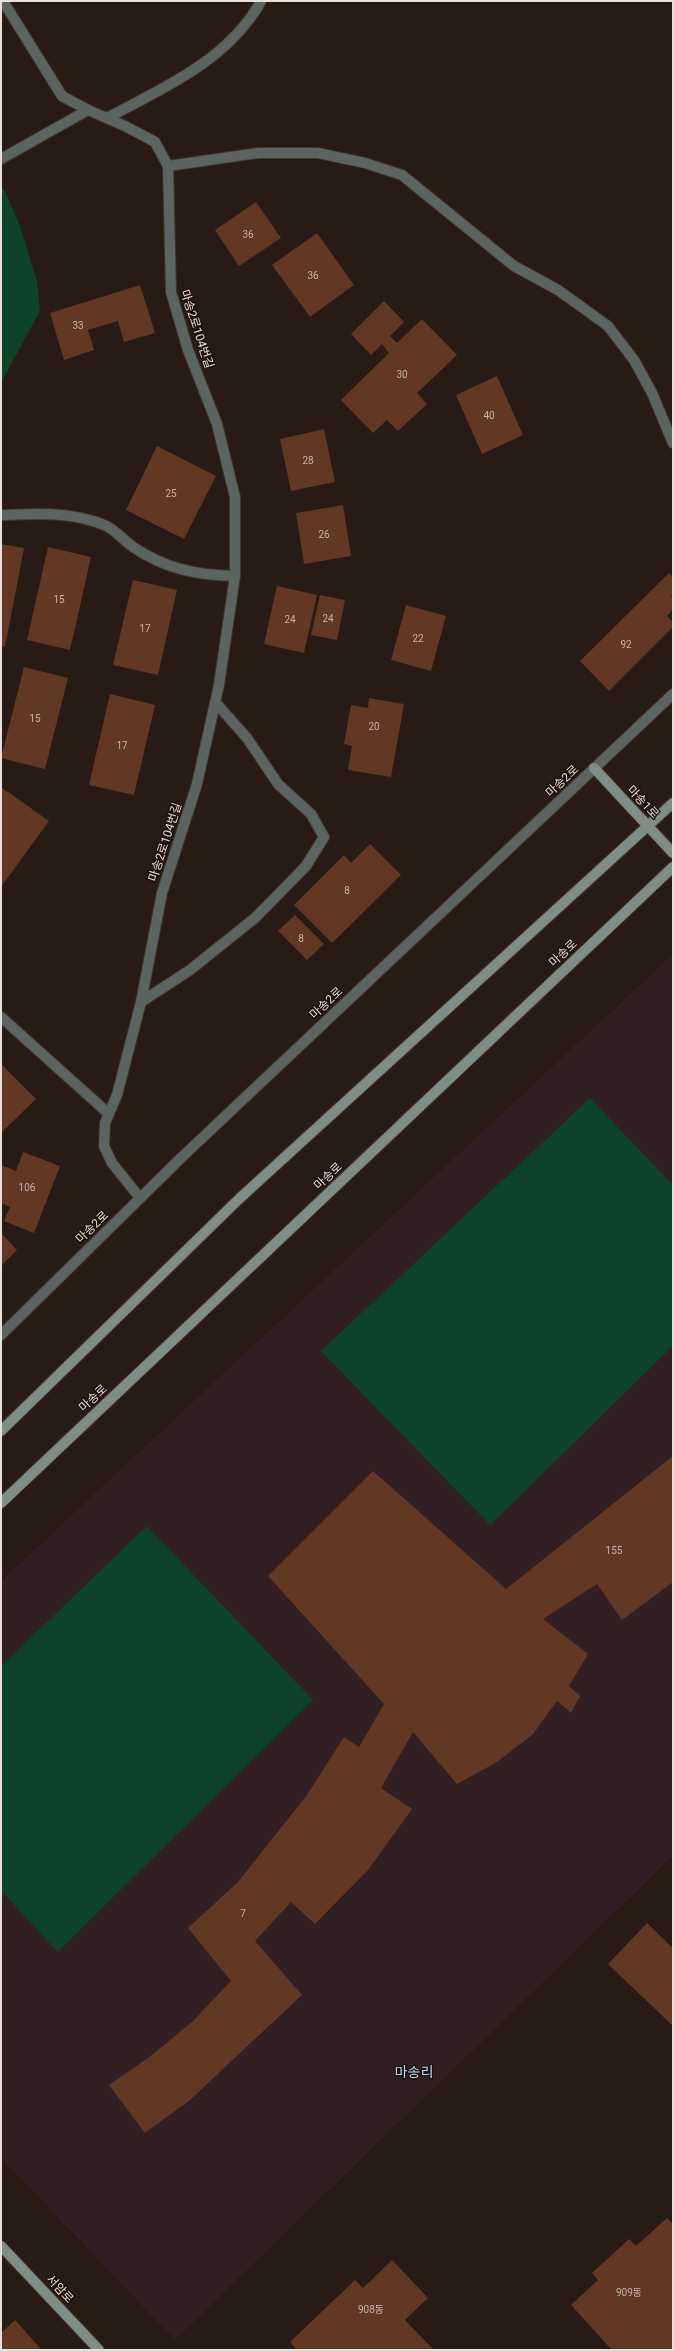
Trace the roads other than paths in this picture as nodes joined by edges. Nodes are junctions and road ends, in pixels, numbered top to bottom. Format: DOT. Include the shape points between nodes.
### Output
graph roads {
  1 [pos="2,1"];
  2 [pos="261,1"];
  3 [pos="88,110"];
  4 [pos="107,118"];
  5 [pos="1,159"];
  6 [pos="168,166"];
  7 [pos="673,443"];
  8 [pos="1,515"];
  9 [pos="235,576"];
  10 [pos="673,694"];
  11 [pos="216,703"];
  12 [pos="594,768"];
  13 [pos="673,803"];
  14 [pos="648,827"];
  15 [pos="673,853"];
  16 [pos="673,867"];
  17 [pos="141,1002"];
  18 [pos="1,1017"];
  19 [pos="109,1114"];
  20 [pos="140,1198"];
  21 [pos="1,1335"];
  22 [pos="1,1431"];
  23 [pos="1,1503"];
  24 [pos="1,2246"];
  25 [pos="99,2350"];
  1 -- 3 [label="street, 마송2로104번길" via="62,96"];
  2 -- 4 [label="street" via="253,16 226,46 181,79"];
  3 -- 4 [label="street, 마송2로104번길"];
  3 -- 5 [label="street"];
  4 -- 6 [label="street, 마송2로104번길" via="155,142"];
  6 -- 7 [label="street" via="258,153 318,153 365,163 402,175 514,266 558,290 608,326 634,360 652,393"];
  6 -- 9 [label="street, 마송2로104번길" via="171,292 188,350 217,424 235,497"];
  8 -- 9 [label="street" via="44,514 92,520 106,525 144,554 167,564 203,575"];
  9 -- 11 [label="street, 마송2로104번길"];
  10 -- 12 [label="street, 마송2로"];
  11 -- 17 [label="street, 마송2로104번길" via="197,784 162,893"];
  11 -- 17 [label="street" via="247,738 278,784 311,814 324,837 306,866 255,918 190,970"];
  12 -- 14 [label="street, 마송1로"];
  12 -- 20 [label="street, 마송2로"];
  13 -- 14 [label="street"];
  14 -- 15 [label="street, 마송1로"];
  14 -- 22 [label="street" via="240,1198"];
  16 -- 23 [label="street, 마송로"];
  17 -- 19 [label="street, 마송2로104번길"];
  18 -- 19 [label="street"];
  19 -- 20 [label="street, 마송2로104번길" via="105,1123 104,1146 112,1163"];
  20 -- 21 [label="street, 마송2로"];
  24 -- 25 [label="street, 서암로"];
}
